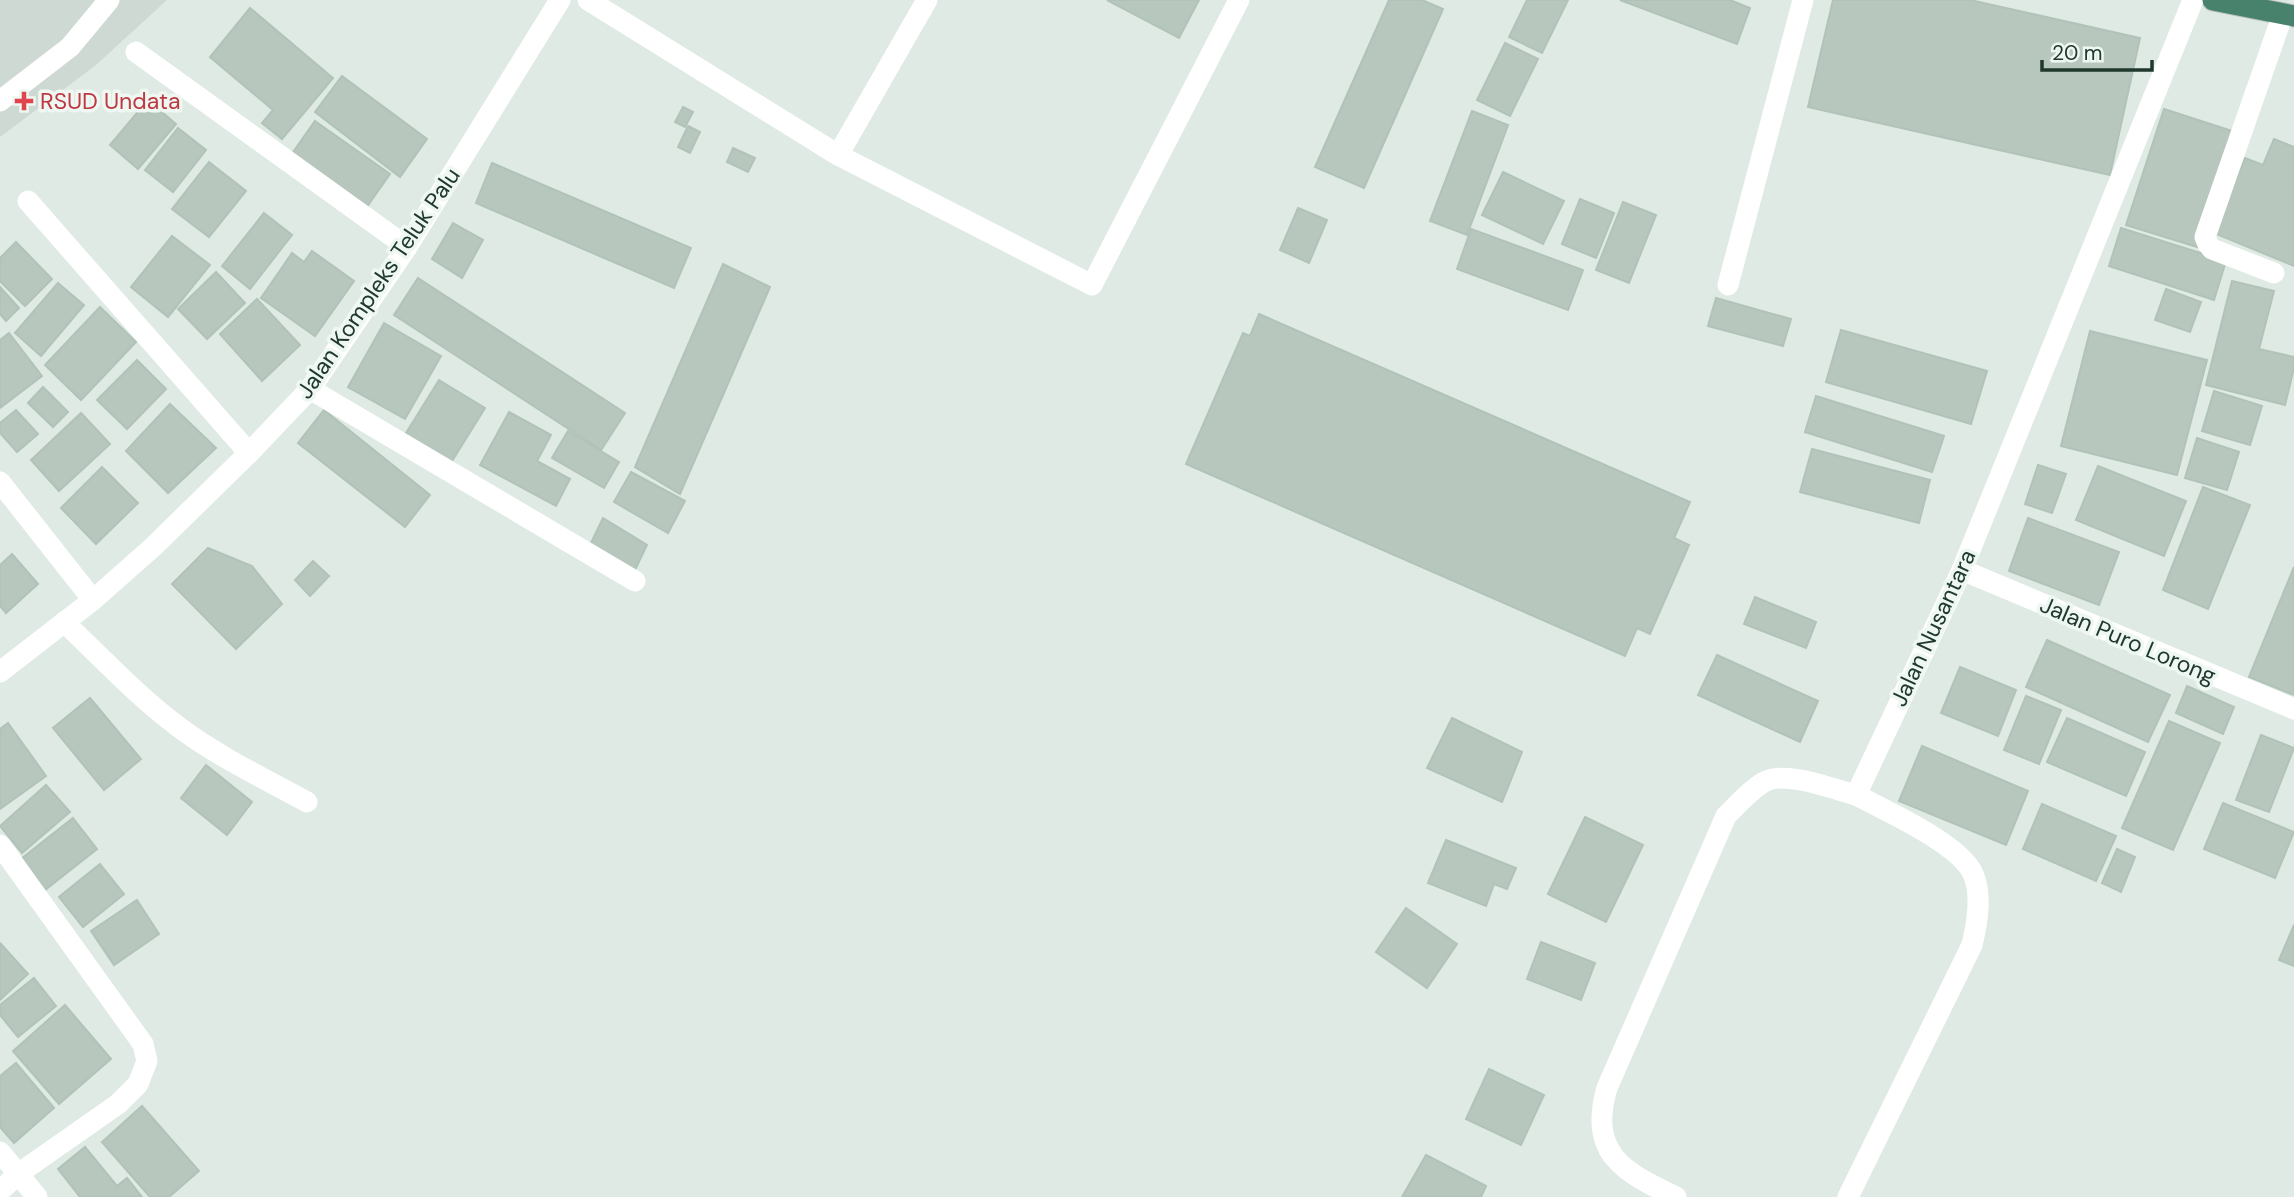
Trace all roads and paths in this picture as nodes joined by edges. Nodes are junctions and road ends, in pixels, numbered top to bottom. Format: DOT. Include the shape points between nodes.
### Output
graph roads {
  1 [pos="109,0"];
  2 [pos="560,0"];
  3 [pos="588,0"];
  4 [pos="927,0"];
  5 [pos="1239,0"];
  6 [pos="1803,0"];
  7 [pos="2193,0"];
  8 [pos="2213,0"];
  9 [pos="2289,15"];
  10 [pos="136,52"];
  11 [pos="0,101"];
  12 [pos="838,155"];
  13 [pos="28,201"];
  14 [pos="407,247"];
  15 [pos="2274,273"];
  16 [pos="1728,285"];
  17 [pos="310,389"];
  18 [pos="249,453"];
  19 [pos="0,482"];
  20 [pos="1962,569"];
  21 [pos="635,581"];
  22 [pos="93,600"];
  23 [pos="64,622"];
  24 [pos="0,672"];
  25 [pos="2294,709"];
  26 [pos="1856,795"];
  27 [pos="307,802"];
  28 [pos="0,845"];
  29 [pos="0,1152"];
  30 [pos="18,1174"];
  31 [pos="0,1191"];
  32 [pos="37,1197"];
  33 [pos="1675,1197"];
  34 [pos="1848,1197"];
  1 -- 11 [label="street" via="70,47"];
  2 -- 14 [label="street, Jalan Kompleks Teluk Palu"];
  3 -- 12 [label="street"];
  4 -- 12 [label="street"];
  5 -- 12 [label="street" via="1092,285"];
  6 -- 16 [label="street"];
  7 -- 20 [label="street, Jalan Nusantara"];
  8 -- 9 [label="highway"];
  9 -- 15 [label="street" via="2205,237 2212,249"];
  10 -- 14 [label="street"];
  13 -- 18 [label="street"];
  14 -- 17 [label="street, Jalan Kompleks Teluk Palu"];
  17 -- 18 [label="street, Jalan Kompleks Teluk Palu"];
  17 -- 21 [label="street"];
  18 -- 22 [label="street, Jalan Kompleks Teluk Palu"];
  19 -- 22 [label="street"];
  20 -- 25 [label="street, Jalan Puro Lorong"];
  20 -- 26 [label="street, Jalan Nusantara"];
  22 -- 23 [label="street, Jalan Kompleks Teluk Palu"];
  23 -- 24 [label="street, Jalan Kompleks Teluk Palu"];
  23 -- 27 [label="street" via="182,729"];
  26 -- 33 [label="street" via="1790,778 1766,780 1726,816 1601,1110 1602,1132 1612,1157 1637,1179"];
  26 -- 34 [label="street" via="1949,846 1966,861 1975,877 1978,906 1972,945"];
  28 -- 30 [label="street" via="143,1044 147,1061 138,1084 118,1104"];
  29 -- 30 [label="street"];
  30 -- 31 [label="street"];
  30 -- 32 [label="street"];
}
